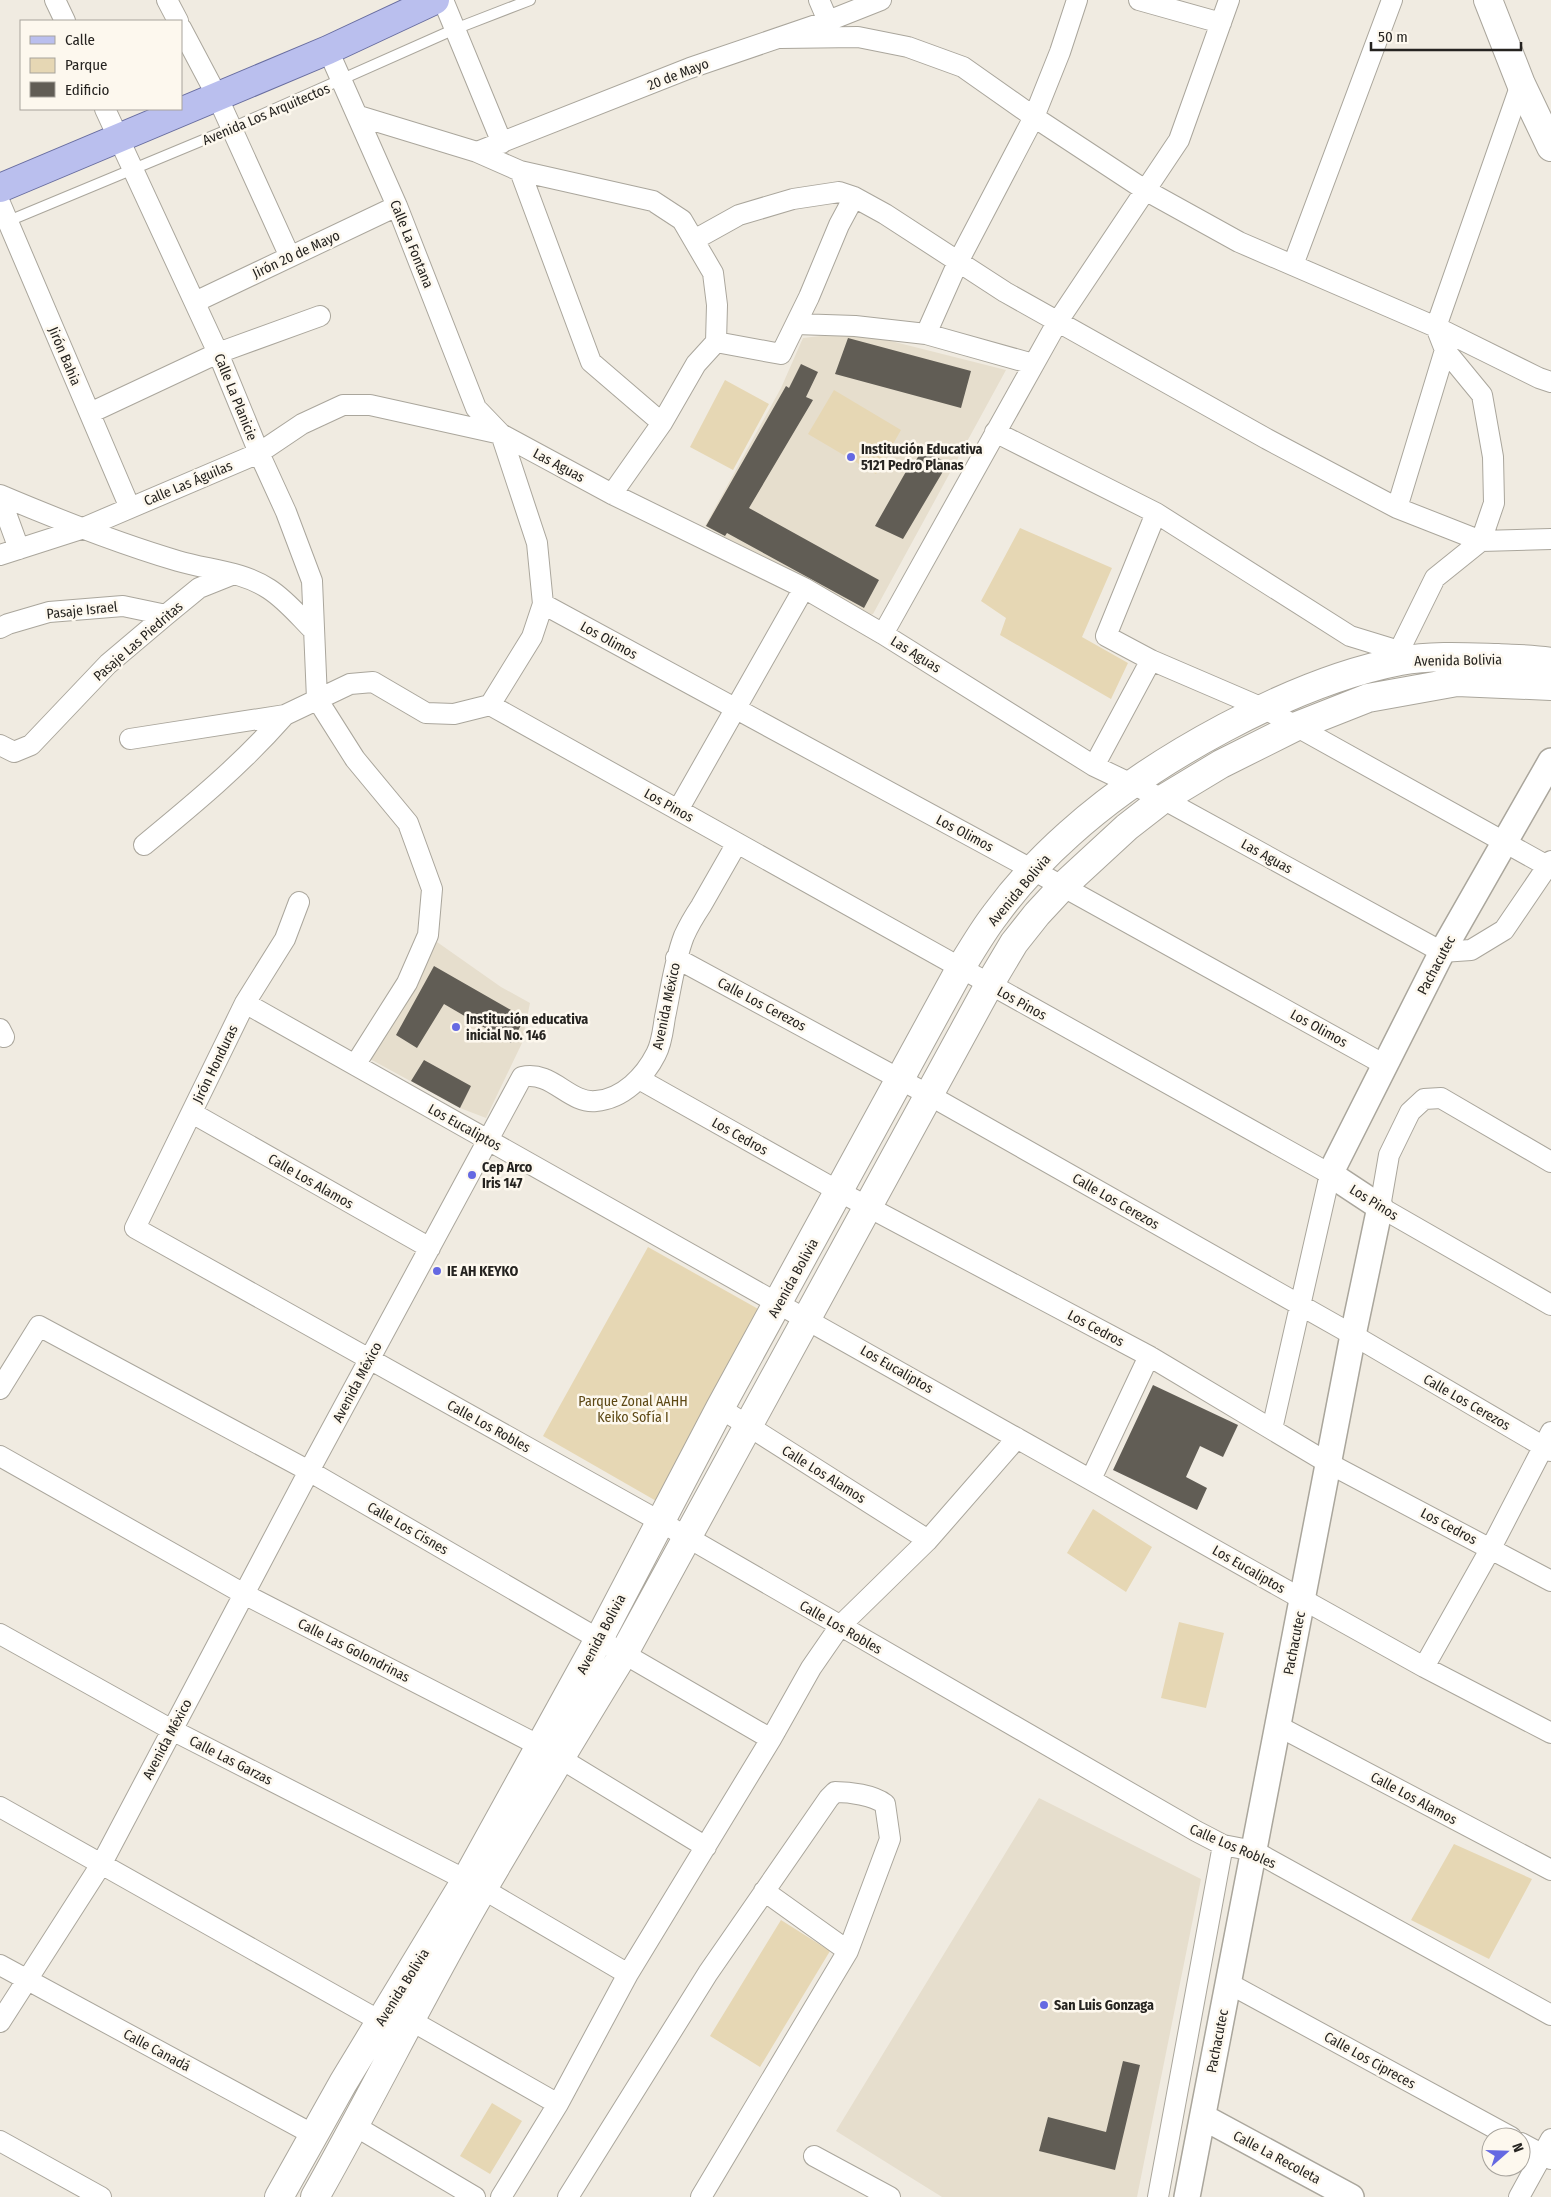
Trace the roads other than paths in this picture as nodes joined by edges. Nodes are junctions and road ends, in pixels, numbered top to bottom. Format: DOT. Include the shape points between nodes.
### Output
graph roads {
  1 [pos="55,0"];
  2 [pos="167,0"];
  3 [pos="435,0"];
  4 [pos="443,0"];
  5 [pos="530,0"];
  6 [pos="819,0"];
  7 [pos="882,0"];
  8 [pos="1077,0"];
  9 [pos="1139,0"];
  10 [pos="1229,0"];
  11 [pos="1392,0"];
  12 [pos="1488,0"];
  13 [pos="64,20"];
  14 [pos="177,20"];
  15 [pos="828,21"];
  16 [pos="1221,23"];
  17 [pos="455,29"];
  18 [pos="182,30"];
  19 [pos="780,38"];
  20 [pos="328,50"];
  21 [pos="342,81"];
  22 [pos="1521,84"];
  23 [pos="217,96"];
  24 [pos="105,110"];
  25 [pos="358,116"];
  26 [pos="1034,117"];
  27 [pos="232,128"];
  28 [pos="119,139"];
  29 [pos="502,143"];
  30 [pos="1551,147"];
  31 [pos="477,152"];
  32 [pos="133,170"];
  33 [pos="520,171"];
  34 [pos="0,188"];
  35 [pos="1145,190"];
  36 [pos="854,197"];
  37 [pos="397,206"];
  38 [pos="2,216"];
  39 [pos="694,240"];
  40 [pos="290,257"];
  41 [pos="958,262"];
  42 [pos="1293,265"];
  43 [pos="195,302"];
  44 [pos="320,316"];
  45 [pos="1058,321"];
  46 [pos="796,324"];
  47 [pos="1436,327"];
  48 [pos="926,334"];
  49 [pos="716,342"];
  50 [pos="1445,350"];
  51 [pos="218,352"];
  52 [pos="1034,364"];
  53 [pos="1551,382"];
  54 [pos="370,405"];
  55 [pos="90,414"];
  56 [pos="662,423"];
  57 [pos="995,432"];
  58 [pos="502,434"];
  59 [pos="259,453"];
  60 [pos="612,494"];
  61 [pos="0,496"];
  62 [pos="130,508"];
  63 [pos="1397,508"];
  64 [pos="1156,513"];
  65 [pos="80,529"];
  66 [pos="1551,539"];
  67 [pos="1481,541"];
  68 [pos="19,549"];
  69 [pos="0,555"];
  70 [pos="234,574"];
  71 [pos="804,588"];
  72 [pos="543,604"];
  73 [pos="166,615"];
  74 [pos="0,628"];
  75 [pos="314,630"];
  76 [pos="883,634"];
  77 [pos="1400,656"];
  78 [pos="1152,660"];
  79 [pos="1551,662"];
  80 [pos="1551,686"];
  81 [pos="317,699"];
  82 [pos="490,705"];
  83 [pos="735,709"];
  84 [pos="1265,709"];
  85 [pos="285,715"];
  86 [pos="1296,726"];
  87 [pos="130,739"];
  88 [pos="0,745"];
  89 [pos="1551,761"];
  90 [pos="1094,766"];
  91 [pos="1134,784"];
  92 [pos="1162,798"];
  93 [pos="678,810"];
  94 [pos="737,843"];
  95 [pos="1506,843"];
  96 [pos="144,845"];
  97 [pos="1550,865"];
  98 [pos="1033,870"];
  99 [pos="1063,886"];
  100 [pos="299,902"];
  101 [pos="1442,952"];
  102 [pos="676,958"];
  103 [pos="960,969"];
  104 [pos="989,985"];
  105 [pos="245,1003"];
  106 [pos="355,1065"];
  107 [pos="1385,1065"];
  108 [pos="639,1079"];
  109 [pos="900,1079"];
  110 [pos="929,1095"];
  111 [pos="192,1113"];
  112 [pos="488,1140"];
  113 [pos="1551,1162"];
  114 [pos="1330,1174"];
  115 [pos="840,1192"];
  116 [pos="868,1207"];
  117 [pos="1380,1207"];
  118 [pos="135,1228"];
  119 [pos="430,1248"];
  120 [pos="780,1303"];
  121 [pos="1300,1305"];
  122 [pos="1551,1305"];
  123 [pos="807,1318"];
  124 [pos="1353,1335"];
  125 [pos="1150,1356"];
  126 [pos="369,1359"];
  127 [pos="0,1389"];
  128 [pos="720,1408"];
  129 [pos="747,1425"];
  130 [pos="1272,1430"];
  131 [pos="1017,1438"];
  132 [pos="1548,1443"];
  133 [pos="0,1456"];
  134 [pos="1328,1463"];
  135 [pos="309,1471"];
  136 [pos="1091,1479"];
  137 [pos="661,1522"];
  138 [pos="687,1537"];
  139 [pos="928,1540"];
  140 [pos="1492,1548"];
  141 [pos="1551,1581"];
  142 [pos="244,1594"];
  143 [pos="1302,1599"];
  144 [pos="840,1626"];
  145 [pos="0,1634"];
  146 [pos="599,1639"];
  147 [pos="624,1653"];
  148 [pos="1424,1667"];
  149 [pos="1278,1726"];
  150 [pos="172,1730"];
  151 [pos="1551,1733"];
  152 [pos="771,1739"];
  153 [pos="550,1752"];
  154 [pos="0,1807"];
  155 [pos="1223,1845"];
  156 [pos="706,1847"];
  157 [pos="1254,1851"];
  158 [pos="102,1863"];
  159 [pos="1551,1870"];
  160 [pos="475,1885"];
  161 [pos="764,1890"];
  162 [pos="848,1951"];
  163 [pos="0,1965"];
  164 [pos="628,1974"];
  165 [pos="26,1980"];
  166 [pos="1228,1983"];
  167 [pos="1551,2015"];
  168 [pos="410,2020"];
  169 [pos="380,2021"];
  170 [pos="0,2022"];
  171 [pos="343,2083"];
  172 [pos="369,2098"];
  173 [pos="558,2104"];
  174 [pos="1202,2117"];
  175 [pos="355,2126"];
  176 [pos="1493,2127"];
  177 [pos="314,2134"];
  178 [pos="0,2141"];
  179 [pos="1531,2146"];
  180 [pos="1548,2151"];
  181 [pos="814,2156"];
  182 [pos="101,2197"];
  183 [pos="279,2197"];
  184 [pos="315,2197"];
  185 [pos="474,2197"];
  186 [pos="501,2197"];
  187 [pos="568,2197"];
  188 [pos="701,2197"];
  189 [pos="890,2197"];
  190 [pos="1158,2197"];
  191 [pos="1187,2197"];
  192 [pos="1351,2197"];
  193 [pos="1519,2197"];
  1 -- 13 [label="street"];
  2 -- 14 [label="street"];
  3 -- 20 [label="main road"];
  4 -- 17 [label="street"];
  5 -- 17 [label="lane, Avenida Los Arquitectos"];
  6 -- 15 [label="street"];
  7 -- 15 [label="street, 20 de Mayo"];
  8 -- 26 [label="street"];
  9 -- 16 [label="street"];
  10 -- 16 [label="street"];
  11 -- 42 [label="street"];
  12 -- 22 [label="main road"];
  15 -- 19 [label="street, 20 de Mayo"];
  16 -- 35 [label="street" via="1179,140"];
  17 -- 21 [label="lane, Avenida Los Arquitectos"];
  17 -- 29 [label="street"];
  18 -- 23 [label="street"];
  19 -- 26 [label="street" via="858,37 908,47 963,67"];
  19 -- 29 [label="street, 20 de Mayo" via="690,68"];
  20 -- 21 [label="street, Calle La Fontana"];
  20 -- 23 [label="main road"];
  21 -- 25 [label="street, Calle La Fontana"];
  21 -- 27 [label="lane, Avenida Los Arquitectos"];
  22 -- 30 [label="main road"];
  22 -- 47 [label="street"];
  23 -- 27 [label="street"];
  23 -- 28 [label="main road"];
  24 -- 28 [label="street, Calle La Planicie"];
  25 -- 31 [label="street"];
  25 -- 37 [label="street, Calle La Fontana"];
  26 -- 35 [label="street"];
  26 -- 41 [label="street"];
  27 -- 32 [label="lane, Avenida Los Arquitectos"];
  27 -- 40 [label="street"];
  28 -- 32 [label="street, Calle La Planicie"];
  28 -- 34 [label="main road"];
  29 -- 31 [label="street, 20 de Mayo"];
  31 -- 33 [label="street"];
  32 -- 38 [label="lane, Avenida Los Arquitectos"];
  32 -- 43 [label="street, Calle La Planicie"];
  33 -- 39 [label="street" via="653,201 682,220"];
  33 -- 56 [label="street" via="591,362"];
  35 -- 42 [label="street" via="1240,242"];
  35 -- 45 [label="street"];
  36 -- 39 [label="street" via="839,192 793,199 739,215"];
  36 -- 41 [label="street" via="886,214"];
  36 -- 46 [label="street"];
  37 -- 40 [label="street, Jirón 20 de Mayo"];
  37 -- 58 [label="street, Calle La Fontana" via="476,408"];
  38 -- 55 [label="street, Jirón Bahia"];
  39 -- 49 [label="street" via="713,273 717,305"];
  40 -- 43 [label="street, Jirón 20 de Mayo"];
  41 -- 45 [label="street"];
  41 -- 48 [label="street"];
  42 -- 47 [label="street"];
  43 -- 51 [label="street, Calle La Planicie"];
  44 -- 51 [label="street"];
  45 -- 52 [label="street"];
  45 -- 63 [label="street"];
  46 -- 48 [label="street" via="855,326"];
  46 -- 49 [label="street" via="781,354"];
  47 -- 50 [label="street"];
  47 -- 53 [label="street"];
  48 -- 52 [label="street"];
  49 -- 56 [label="street" via="696,364"];
  50 -- 63 [label="street"];
  50 -- 67 [label="street" via="1482,395 1493,457 1494,503"];
  51 -- 55 [label="street"];
  51 -- 59 [label="street, Calle La Planicie"];
  52 -- 57 [label="street"];
  54 -- 58 [label="street, Las Aguas"];
  54 -- 59 [label="street, Calle Las Águilas" via="343,405 321,414"];
  55 -- 62 [label="street, Jirón Bahia"];
  56 -- 60 [label="street"];
  57 -- 64 [label="street"];
  57 -- 76 [label="street"];
  58 -- 60 [label="street, Las Aguas"];
  58 -- 72 [label="street" via="537,543"];
  59 -- 62 [label="street, Calle Las Águilas"];
  59 -- 75 [label="street, Calle La Planicie" via="286,512 312,582"];
  60 -- 71 [label="street, Las Aguas"];
  61 -- 65 [label="street"];
  61 -- 68 [label="street"];
  62 -- 65 [label="street, Calle Las Águilas"];
  63 -- 67 [label="street"];
  64 -- 77 [label="street" via="1350,636"];
  64 -- 78 [label="street" via="1106,636"];
  65 -- 68 [label="street, Calle Las Águilas"];
  65 -- 70 [label="street" via="179,562"];
  66 -- 67 [label="street"];
  67 -- 77 [label="street" via="1435,578"];
  68 -- 69 [label="street, Calle Las Águilas"];
  70 -- 73 [label="street, Pasaje Las Piedritas" via="199,588"];
  70 -- 75 [label="street" via="268,588"];
  71 -- 76 [label="street, Las Aguas"];
  71 -- 83 [label="street"];
  72 -- 82 [label="street" via="532,637"];
  72 -- 83 [label="street, Los Olimos"];
  73 -- 74 [label="street, Pasaje Israel" via="123,606 49,612"];
  73 -- 88 [label="street, Pasaje Las Piedritas" via="108,664 31,745 14,752"];
  75 -- 81 [label="street, Calle La Planicie"];
  76 -- 90 [label="street, Las Aguas"];
  77 -- 79 [label="main road, Avenida Bolivia"];
  77 -- 84 [label="main road, Avenida Bolivia" via="1333,679"];
  78 -- 84 [label="street"];
  78 -- 90 [label="street"];
  80 -- 86 [label="main road, Avenida Bolivia" via="1457,682 1368,698"];
  81 -- 82 [label="street" via="350,684 373,682 426,713 454,714"];
  81 -- 85 [label="street"];
  81 -- 106 [label="street" via="354,760 408,823 432,889 428,935 407,984"];
  82 -- 93 [label="street, Los Pinos"];
  83 -- 93 [label="street"];
  83 -- 98 [label="street, Los Olimos"];
  84 -- 86 [label="street"];
  84 -- 91 [label="main road, Avenida Bolivia" via="1196,745"];
  85 -- 87 [label="street"];
  85 -- 96 [label="street" via="253,751 209,792"];
  86 -- 92 [label="main road, Avenida Bolivia"];
  86 -- 95 [label="street"];
  89 -- 95 [label="street, Pachacutec"];
  90 -- 91 [label="street, Las Aguas"];
  91 -- 92 [label="street, Las Aguas"];
  91 -- 98 [label="main road, Avenida Bolivia" via="1069,834"];
  92 -- 99 [label="main road, Avenida Bolivia"];
  92 -- 101 [label="street, Las Aguas"];
  93 -- 94 [label="street, Los Pinos"];
  94 -- 102 [label="street, Avenida México" via="685,933"];
  94 -- 103 [label="street, Los Pinos"];
  95 -- 97 [label="street"];
  95 -- 101 [label="street, Pachacutec"];
  97 -- 101 [label="street" via="1504,930 1471,950"];
  98 -- 99 [label="street, Los Olimos"];
  98 -- 103 [label="main road, Avenida Bolivia" via="995,915"];
  99 -- 104 [label="main road, Avenida Bolivia" via="1014,943"];
  99 -- 107 [label="street, Los Olimos"];
  100 -- 105 [label="street, Jirón Honduras" via="285,939"];
  101 -- 107 [label="street, Pachacutec"];
  102 -- 108 [label="street, Avenida México" via="662,1038 657,1053"];
  102 -- 109 [label="street, Calle Los Cerezos"];
  103 -- 104 [label="street, Los Pinos"];
  103 -- 109 [label="main road, Avenida Bolivia"];
  104 -- 110 [label="main road, Avenida Bolivia"];
  104 -- 114 [label="street, Los Pinos"];
  105 -- 106 [label="street, Los Eucaliptos"];
  105 -- 111 [label="street, Jirón Honduras"];
  106 -- 112 [label="street, Los Eucaliptos"];
  107 -- 114 [label="street, Pachacutec"];
  108 -- 112 [label="street, Avenida México" via="628,1089 595,1102 580,1098 546,1078 522,1077"];
  108 -- 115 [label="street, Los Cedros"];
  109 -- 110 [label="street, Calle Los Cerezos"];
  109 -- 115 [label="main road, Avenida Bolivia"];
  110 -- 116 [label="main road, Avenida Bolivia"];
  110 -- 121 [label="street, Calle Los Cerezos"];
  111 -- 118 [label="street, Jirón Honduras"];
  111 -- 119 [label="street, Calle Los Alamos"];
  112 -- 119 [label="street, Avenida México"];
  112 -- 120 [label="street, Los Eucaliptos"];
  113 -- 117 [label="street, Pachacutec" via="1441,1098 1424,1099 1410,1112 1388,1156"];
  114 -- 117 [label="street, Los Pinos"];
  114 -- 121 [label="street"];
  115 -- 116 [label="street, Los Cedros"];
  115 -- 120 [label="main road, Avenida Bolivia"];
  116 -- 123 [label="main road, Avenida Bolivia"];
  116 -- 125 [label="street, Los Cedros"];
  117 -- 122 [label="street, Los Pinos"];
  117 -- 124 [label="street, Pachacutec"];
  118 -- 126 [label="street, Calle Los Robles"];
  119 -- 126 [label="street, Avenida México"];
  120 -- 123 [label="street, Los Eucaliptos"];
  120 -- 128 [label="main road, Avenida Bolivia"];
  121 -- 124 [label="street, Calle Los Cerezos"];
  121 -- 130 [label="street"];
  123 -- 129 [label="main road, Avenida Bolivia"];
  123 -- 131 [label="street, Los Eucaliptos"];
  124 -- 132 [label="street, Calle Los Cerezos"];
  124 -- 134 [label="street, Pachacutec"];
  125 -- 130 [label="street, Los Cedros"];
  125 -- 136 [label="street"];
  126 -- 135 [label="street, Avenida México"];
  126 -- 137 [label="street, Calle Los Robles"];
  127 -- 135 [label="street, Calle Los Cisnes" via="39,1326"];
  128 -- 129 [label="street, Calle Los Alamos"];
  128 -- 137 [label="main road, Avenida Bolivia"];
  129 -- 138 [label="main road, Avenida Bolivia"];
  129 -- 139 [label="street, Calle Los Alamos"];
  130 -- 134 [label="street, Los Cedros"];
  131 -- 136 [label="street, Los Eucaliptos"];
  131 -- 139 [label="street"];
  132 -- 140 [label="street"];
  133 -- 142 [label="street, Calle Las Golondrinas"];
  134 -- 140 [label="street, Los Cedros"];
  134 -- 143 [label="street, Pachacutec"];
  135 -- 142 [label="street, Avenida México"];
  135 -- 146 [label="street, Calle Los Cisnes"];
  136 -- 143 [label="street, Los Eucaliptos"];
  137 -- 138 [label="street, Calle Los Robles"];
  137 -- 146 [label="main road, Avenida Bolivia"];
  138 -- 144 [label="street, Calle Los Robles"];
  138 -- 147 [label="main road, Avenida Bolivia"];
  139 -- 144 [label="street"];
  140 -- 141 [label="street, Los Cedros"];
  140 -- 148 [label="street"];
  142 -- 150 [label="street, Avenida México"];
  142 -- 153 [label="street, Calle Las Golondrinas"];
  143 -- 148 [label="street, Los Eucaliptos"];
  143 -- 149 [label="street, Pachacutec"];
  144 -- 152 [label="street" via="811,1668"];
  144 -- 155 [label="street, Calle Los Robles"];
  145 -- 150 [label="street, Calle Las Garzas"];
  146 -- 147 [label="street, Calle Los Cisnes"];
  146 -- 153 [label="main road, Avenida Bolivia"];
  147 -- 152 [label="street, Calle Los Cisnes"];
  147 -- 153 [label="main road, Avenida Bolivia"];
  148 -- 151 [label="street, Los Eucaliptos"];
  149 -- 157 [label="street, Pachacutec"];
  149 -- 159 [label="street, Calle Los Alamos"];
  150 -- 158 [label="street, Avenida México"];
  150 -- 160 [label="street, Calle Las Garzas"];
  152 -- 156 [label="street"];
  153 -- 156 [label="street, Calle Las Golondrinas"];
  153 -- 160 [label="main road, Avenida Bolivia"];
  154 -- 158 [label="street"];
  155 -- 157 [label="street, Calle Los Robles"];
  155 -- 190 [label="street"];
  156 -- 164 [label="street"];
  157 -- 166 [label="street, Pachacutec"];
  157 -- 167 [label="street, Calle Los Robles"];
  158 -- 165 [label="street, Avenida México"];
  158 -- 169 [label="street"];
  160 -- 164 [label="street, Calle Las Garzas"];
  160 -- 168 [label="main road, Avenida Bolivia"];
  160 -- 169 [label="main road, Avenida Bolivia"];
  161 -- 162 [label="street"];
  161 -- 162 [label="street" via="834,1792 879,1800 885,1804 890,1839"];
  161 -- 187 [label="street"];
  162 -- 188 [label="street"];
  163 -- 165 [label="street, Calle Canadá"];
  164 -- 173 [label="street"];
  165 -- 170 [label="street, Avenida México"];
  165 -- 177 [label="street, Calle Canadá"];
  166 -- 174 [label="street, Pachacutec"];
  166 -- 176 [label="street, Calle Los Cipreces"];
  168 -- 172 [label="main road, Avenida Bolivia"];
  168 -- 173 [label="street"];
  169 -- 171 [label="main road, Avenida Bolivia"];
  171 -- 172 [label="main road"];
  171 -- 177 [label="main road, Avenida Bolivia"];
  172 -- 175 [label="main road, Avenida Bolivia"];
  173 -- 186 [label="street"];
  174 -- 191 [label="street, Pachacutec"];
  174 -- 192 [label="street, Calle La Recoleta"];
  175 -- 184 [label="main road, Avenida Bolivia"];
  175 -- 185 [label="street"];
  177 -- 183 [label="main road, Avenida Bolivia"];
  178 -- 182 [label="street"];
  179 -- 180 [label="street"];
  180 -- 193 [label="street"];
  181 -- 189 [label="street"];
}
